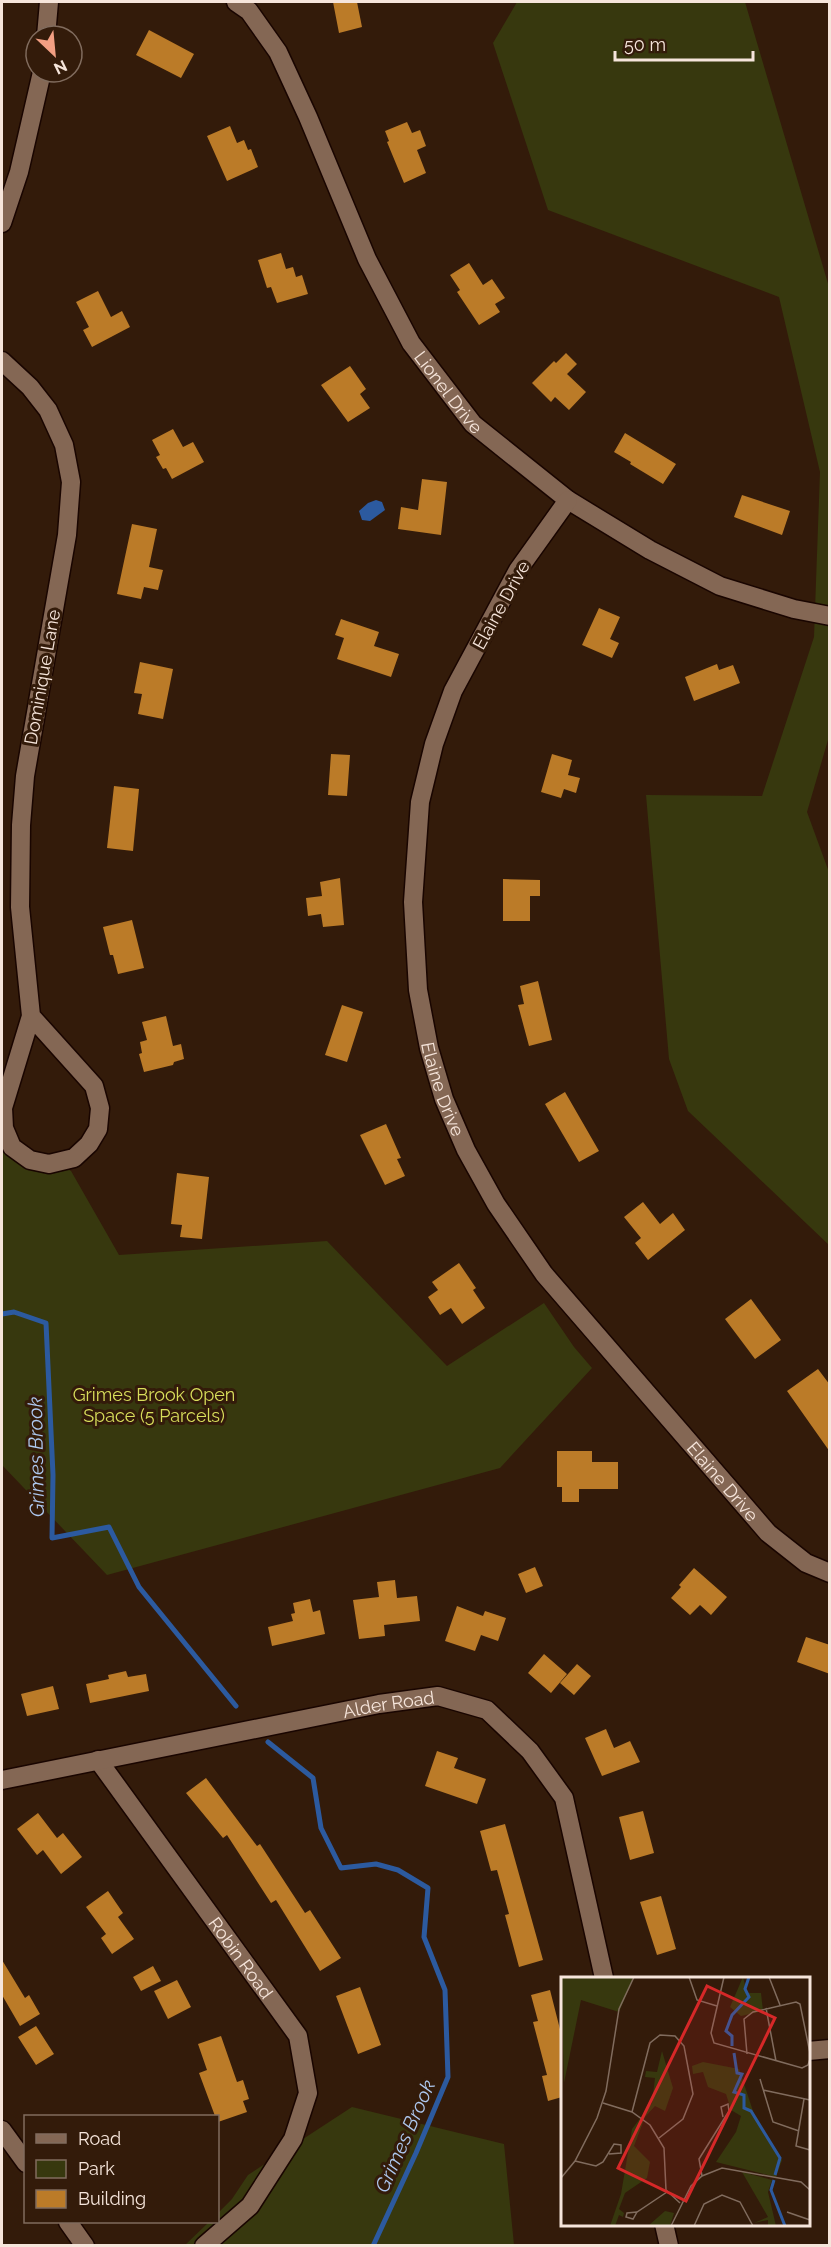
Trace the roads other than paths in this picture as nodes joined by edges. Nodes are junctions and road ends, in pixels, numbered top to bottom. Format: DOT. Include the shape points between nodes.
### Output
graph roads {
  1 [pos="49,2"];
  2 [pos="236,2"];
  3 [pos="47,24"];
  4 [pos="39,84"];
  5 [pos="2,223"];
  6 [pos="2,361"];
  7 [pos="568,500"];
  8 [pos="830,616"];
  9 [pos="31,1016"];
  10 [pos="830,1573"];
  11 [pos="98,1760"];
  12 [pos="2,1780"];
  13 [pos="604,1977"];
  14 [pos="830,2049"];
  15 [pos="810,2051"];
  16 [pos="2,2130"];
  17 [pos="24,2160"];
  18 [pos="69,2223"];
  19 [pos="664,2226"];
  20 [pos="85,2246"];
  21 [pos="204,2246"];
  22 [pos="669,2246"];
  1 -- 3 [label="street"];
  2 -- 7 [label="street, Lionel Drive" via="249,11 278,52 367,259 411,343 473,424"];
  4 -- 5 [label="street" via="19,172"];
  6 -- 9 [label="street, Dominique Lane" via="48,410 64,445 71,482 67,535 21,825 20,907"];
  7 -- 8 [label="street, Lionel Drive" via="650,550 720,586"];
  7 -- 10 [label="street, Elaine Drive" via="518,570 453,691 434,744 419,812 413,902 418,990 429,1048 444,1099 466,1150 496,1204 543,1274 768,1533 806,1563"];
  9 -- 9 [label="street, Dominique Lane" via="3,1108 4,1128 12,1147 30,1160 48,1164 74,1158 90,1144 98,1129 100,1108 94,1086"];
  11 -- 12 [label="street"];
  11 -- 13 [label="street, Alder Road" via="438,1696 487,1710 530,1751 564,1798"];
  11 -- 21 [label="street, Robin Road" via="298,2036 308,2093 293,2139 249,2206"];
  14 -- 15 [label="street"];
  16 -- 17 [label="street"];
  18 -- 20 [label="street"];
  19 -- 22 [label="street"];
}
